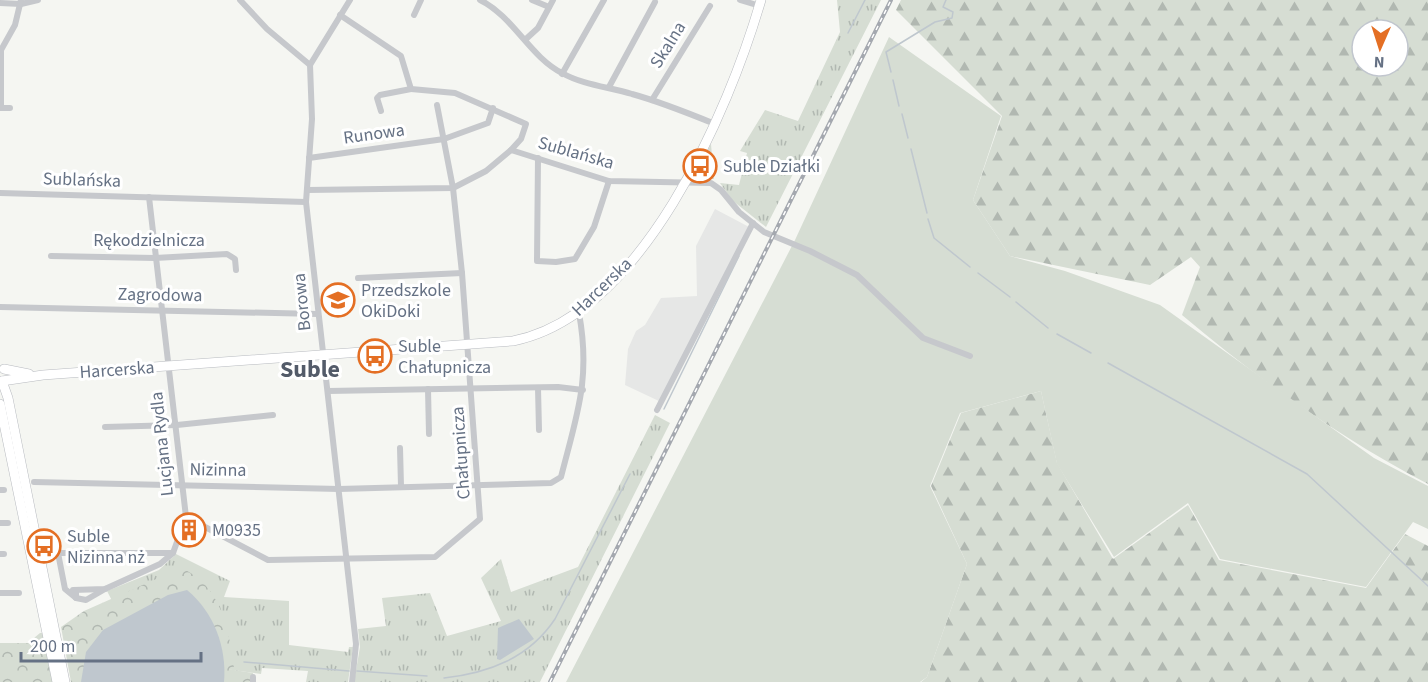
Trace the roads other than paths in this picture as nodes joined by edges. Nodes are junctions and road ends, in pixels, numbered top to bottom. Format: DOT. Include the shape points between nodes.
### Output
graph roads {
  1 [pos="38,0"];
  2 [pos="240,0"];
  3 [pos="350,0"];
  4 [pos="421,0"];
  5 [pos="480,0"];
  6 [pos="532,0"];
  7 [pos="553,0"];
  8 [pos="604,0"];
  9 [pos="740,0"];
  10 [pos="21,2"];
  11 [pos="489,2"];
  12 [pos="655,2"];
  13 [pos="0,3"];
  14 [pos="760,3"];
  15 [pos="710,6"];
  16 [pos="549,7"];
  17 [pos="340,15"];
  18 [pos="414,15"];
  19 [pos="527,41"];
  20 [pos="310,65"];
  21 [pos="562,74"];
  22 [pos="609,87"];
  23 [pos="411,88"];
  24 [pos="652,100"];
  25 [pos="438,105"];
  26 [pos="10,108"];
  27 [pos="493,108"];
  28 [pos="381,111"];
  29 [pos="715,124"];
  30 [pos="444,139"];
  31 [pos="512,150"];
  32 [pos="309,158"];
  33 [pos="538,158"];
  34 [pos="609,181"];
  35 [pos="683,183"];
  36 [pos="453,188"];
  37 [pos="307,190"];
  38 [pos="0,193"];
  39 [pos="149,197"];
  40 [pos="306,202"];
  41 [pos="753,223"];
  42 [pos="51,256"];
  43 [pos="155,258"];
  44 [pos="236,270"];
  45 [pos="462,273"];
  46 [pos="358,278"];
  47 [pos="0,307"];
  48 [pos="161,310"];
  49 [pos="579,313"];
  50 [pos="318,314"];
  51 [pos="468,345"];
  52 [pos="323,355"];
  53 [pos="970,356"];
  54 [pos="1,364"];
  55 [pos="169,366"];
  56 [pos="43,375"];
  57 [pos="19,378"];
  58 [pos="1,382"];
  59 [pos="538,388"];
  60 [pos="428,389"];
  61 [pos="471,389"];
  62 [pos="583,390"];
  63 [pos="328,391"];
  64 [pos="4,401"];
  65 [pos="657,411"];
  66 [pos="273,415"];
  67 [pos="177,425"];
  68 [pos="105,427"];
  69 [pos="538,430"];
  70 [pos="429,434"];
  71 [pos="400,448"];
  72 [pos="34,482"];
  73 [pos="182,484"];
  74 [pos="478,484"];
  75 [pos="401,486"];
  76 [pos="339,489"];
  77 [pos="186,517"];
  78 [pos="0,523"];
  79 [pos="8,523"];
  80 [pos="173,553"];
  81 [pos="346,558"];
  82 [pos="63,585"];
  83 [pos="105,589"];
  84 [pos="76,590"];
  85 [pos="0,593"];
  86 [pos="20,593"];
  87 [pos="76,598"];
  88 [pos="57,682"];
  89 [pos="65,682"];
  90 [pos="352,682"];
  1 -- 10 [label="street"];
  2 -- 20 [label="street"];
  3 -- 17 [label="street"];
  4 -- 18 [label="street"];
  5 -- 11 [label="street"];
  6 -- 16 [label="street"];
  7 -- 16 [label="street"];
  8 -- 21 [label="street"];
  9 -- 14 [label="street"];
  10 -- 13 [label="street"];
  10 -- 26 [label="street" via="15,25 1,50 1,108"];
  11 -- 19 [label="street"];
  12 -- 22 [label="street, Skalna"];
  14 -- 29 [label="street, Harcerska" via="748,46"];
  15 -- 24 [label="street, Skalna"];
  16 -- 19 [label="street"];
  17 -- 20 [label="street"];
  17 -- 23 [label="street" via="401,56"];
  19 -- 21 [label="street"];
  20 -- 32 [label="street, Borowa"];
  21 -- 22 [label="street"];
  22 -- 24 [label="street"];
  23 -- 27 [label="street, Runowa" via="455,93"];
  23 -- 28 [label="street, Runowa" via="380,95 377,98"];
  24 -- 29 [label="street"];
  25 -- 30 [label="street"];
  27 -- 30 [label="street, Runowa" via="488,123"];
  27 -- 31 [label="street, Runowa" via="526,124"];
  29 -- 35 [label="street, Harcerska"];
  30 -- 32 [label="street, Runowa"];
  30 -- 36 [label="street"];
  31 -- 33 [label="street, Sublańska"];
  31 -- 36 [label="street, Sublańska" via="480,175"];
  32 -- 37 [label="street, Borowa"];
  33 -- 34 [label="street, Sublańska"];
  33 -- 34 [label="street" via="537,261 575,259 594,227"];
  34 -- 35 [label="street, Sublańska"];
  35 -- 41 [label="street, Sublańska" via="716,186"];
  35 -- 49 [label="street, Harcerska" via="658,226 623,270"];
  36 -- 37 [label="street, Sublańska"];
  36 -- 45 [label="street, Chałupnicza"];
  37 -- 40 [label="street, Borowa"];
  38 -- 39 [label="street, Sublańska"];
  39 -- 40 [label="street, Sublańska"];
  39 -- 43 [label="street, Lucjana Rydla"];
  40 -- 50 [label="street, Borowa"];
  41 -- 53 [label="street, Sublańska" via="772,237 857,275 923,338"];
  41 -- 65 [label="street"];
  42 -- 43 [label="street, Rękodzielnicza"];
  43 -- 44 [label="street, Rękodzielnicza" via="227,254 235,259"];
  43 -- 48 [label="street, Lucjana Rydla"];
  45 -- 46 [label="street"];
  45 -- 51 [label="street, Chałupnicza"];
  47 -- 48 [label="street, Zagrodowa"];
  48 -- 50 [label="street, Zagrodowa"];
  48 -- 55 [label="street, Lucjana Rydla"];
  49 -- 51 [label="street, Harcerska" via="529,338"];
  49 -- 62 [label="street, Nizinna" via="585,369"];
  50 -- 52 [label="street, Borowa"];
  51 -- 52 [label="street, Harcerska"];
  51 -- 61 [label="street, Chałupnicza"];
  52 -- 55 [label="street, Harcerska"];
  52 -- 63 [label="street, Borowa"];
  54 -- 56 [label="street, Harcerska"];
  54 -- 58 [label="street"];
  55 -- 56 [label="street, Harcerska"];
  55 -- 67 [label="street, Lucjana Rydla"];
  56 -- 57 [label="street, Harcerska"];
  57 -- 58 [label="street, Harcerska"];
  57 -- 64 [label="street" via="9,386"];
  58 -- 64 [label="street"];
  59 -- 61 [label="street"];
  59 -- 62 [label="street"];
  59 -- 69 [label="street"];
  60 -- 61 [label="street"];
  60 -- 63 [label="street"];
  60 -- 70 [label="street"];
  61 -- 74 [label="street, Chałupnicza"];
  62 -- 74 [label="street, Nizinna" via="561,477 548,483"];
  63 -- 76 [label="street, Borowa"];
  64 -- 88 [label="street"];
  64 -- 89 [label="street"];
  66 -- 67 [label="street"];
  67 -- 68 [label="street"];
  67 -- 73 [label="street, Lucjana Rydla"];
  71 -- 75 [label="street"];
  72 -- 73 [label="street, Nizinna"];
  73 -- 76 [label="street, Nizinna"];
  73 -- 77 [label="street, Lucjana Rydla"];
  74 -- 75 [label="street, Nizinna"];
  74 -- 81 [label="street, Chałupnicza" via="480,519 443,553 435,557"];
  75 -- 76 [label="street, Nizinna"];
  76 -- 81 [label="street, Borowa"];
  77 -- 80 [label="street"];
  77 -- 81 [label="street, Lucjana Rydla" via="268,560"];
  78 -- 79 [label="street"];
  80 -- 82 [label="street" via="58,553"];
  80 -- 83 [label="street" via="160,564"];
  81 -- 90 [label="street, Borowa" via="356,644"];
  82 -- 84 [label="street"];
  82 -- 87 [label="street"];
  83 -- 84 [label="street"];
  83 -- 87 [label="street" via="90,598"];
  84 -- 87 [label="street"];
  85 -- 86 [label="street"];
}
